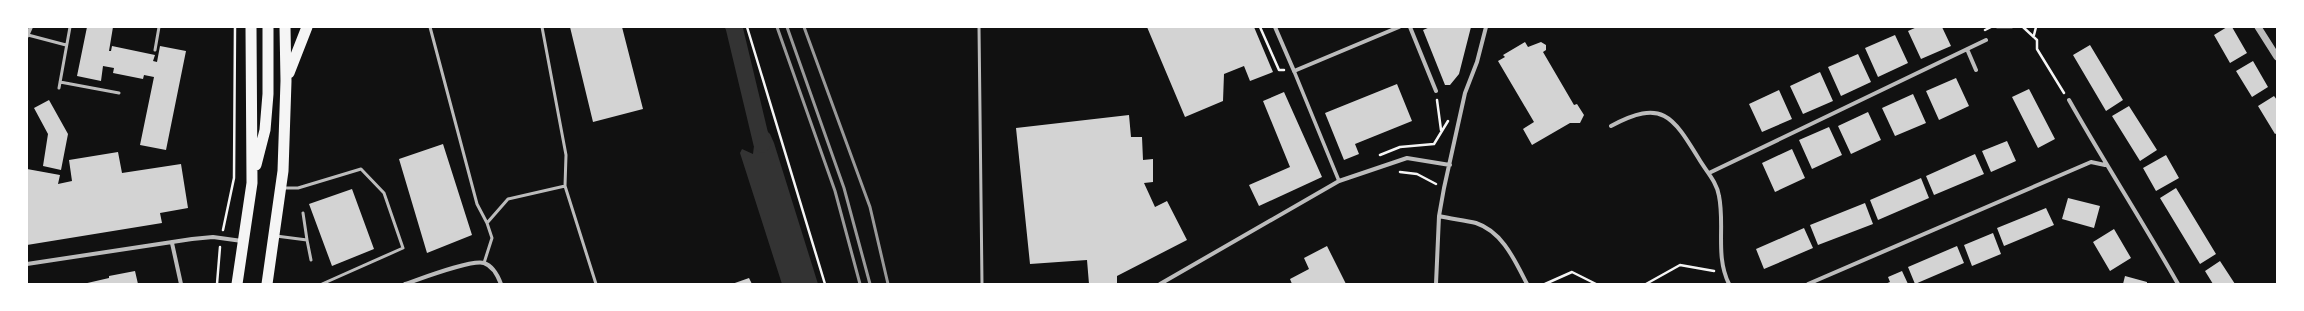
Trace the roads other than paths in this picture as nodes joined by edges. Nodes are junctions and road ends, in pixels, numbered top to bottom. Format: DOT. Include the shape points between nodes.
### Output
graph roads {
  1 [pos="30,27"];
  2 [pos="70,27"];
  3 [pos="159,27"];
  4 [pos="251,27"];
  5 [pos="268,27"];
  6 [pos="285,27"];
  7 [pos="307,27"];
  8 [pos="430,27"];
  9 [pos="542,27"];
  10 [pos="979,27"];
  11 [pos="1275,27"];
  12 [pos="1399,27"];
  13 [pos="1410,27"];
  14 [pos="1486,27"];
  15 [pos="2258,27"];
  16 [pos="27,35"];
  17 [pos="1986,40"];
  18 [pos="66,45"];
  19 [pos="1967,49"];
  20 [pos="155,50"];
  21 [pos="2277,57"];
  22 [pos="1976,70"];
  23 [pos="1294,71"];
  24 [pos="286,81"];
  25 [pos="60,82"];
  26 [pos="59,88"];
  27 [pos="1436,91"];
  28 [pos="119,93"];
  29 [pos="2069,100"];
  30 [pos="1611,126"];
  31 [pos="1450,165"];
  32 [pos="2105,165"];
  33 [pos="1709,173"];
  34 [pos="1339,181"];
  35 [pos="252,183"];
  36 [pos="565,186"];
  37 [pos="280,188"];
  38 [pos="303,213"];
  39 [pos="1439,216"];
  40 [pos="487,223"];
  41 [pos="274,236"];
  42 [pos="307,240"];
  43 [pos="242,241"];
  44 [pos="172,243"];
  45 [pos="311,260"];
  46 [pos="484,263"];
  47 [pos="27,264"];
  48 [pos="181,284"];
  49 [pos="237,284"];
  50 [pos="267,284"];
  51 [pos="322,284"];
  52 [pos="405,284"];
  53 [pos="501,284"];
  54 [pos="596,284"];
  55 [pos="982,284"];
  56 [pos="1160,284"];
  57 [pos="1436,284"];
  58 [pos="1527,284"];
  59 [pos="1729,284"];
  60 [pos="1808,284"];
  61 [pos="2178,284"];
  1 -- 16 [label="street"];
  2 -- 18 [label="lane"];
  3 -- 20 [label="lane"];
  4 -- 35 [label="highway"];
  5 -- 35 [label="highway" via="265,130"];
  6 -- 24 [label="highway"];
  7 -- 24 [label="highway"];
  8 -- 40 [label="lane" via="477,204"];
  9 -- 36 [label="lane" via="566,155"];
  10 -- 55 [label="lane"];
  11 -- 23 [label="street"];
  12 -- 23 [label="street"];
  13 -- 27 [label="street"];
  14 -- 31 [label="street" via="1466,93"];
  15 -- 21 [label="street"];
  16 -- 18 [label="lane"];
  17 -- 19 [label="street"];
  18 -- 25 [label="lane"];
  19 -- 22 [label="street"];
  19 -- 33 [label="street"];
  23 -- 34 [label="street"];
  24 -- 37 [label="highway"];
  25 -- 26 [label="lane"];
  25 -- 28 [label="lane"];
  29 -- 32 [label="street"];
  30 -- 33 [label="street" via="1644,112 1667,116 1682,132"];
  31 -- 34 [label="street" via="1407,158"];
  31 -- 39 [label="street"];
  32 -- 60 [label="street" via="2091,162"];
  32 -- 61 [label="street" via="2136,210"];
  33 -- 59 [label="street" via="1719,196 1723,272"];
  34 -- 56 [label="street"];
  35 -- 43 [label="highway"];
  36 -- 40 [label="lane" via="508,199"];
  36 -- 54 [label="lane"];
  37 -- 41 [label="highway"];
  37 -- 51 [label="lane" via="298,188 360,169 384,193 403,248"];
  38 -- 42 [label="lane"];
  39 -- 57 [label="street"];
  39 -- 58 [label="street" via="1476,224 1495,233"];
  40 -- 46 [label="lane" via="492,238"];
  41 -- 42 [label="lane"];
  41 -- 50 [label="highway"];
  42 -- 45 [label="lane"];
  43 -- 44 [label="street" via="213,237"];
  43 -- 49 [label="highway"];
  44 -- 47 [label="street"];
  44 -- 48 [label="street"];
  46 -- 52 [label="street" via="469,263"];
  46 -- 53 [label="street" via="497,273"];
}
